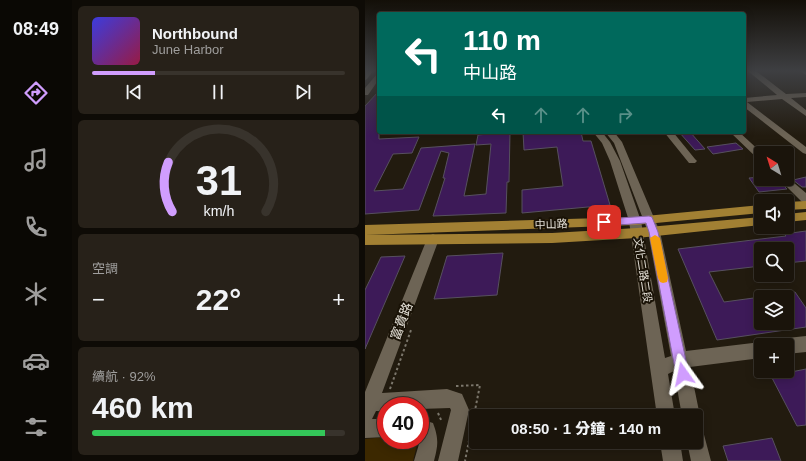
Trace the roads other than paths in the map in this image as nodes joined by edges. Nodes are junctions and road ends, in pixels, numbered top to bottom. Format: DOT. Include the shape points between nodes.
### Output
graph roads {
  1 [pos="778,93"];
  2 [pos="806,95"];
  3 [pos="784,97"];
  4 [pos="746,102"];
  5 [pos="746,104"];
  6 [pos="806,114"];
  7 [pos="599,134"];
  8 [pos="611,134"];
  9 [pos="670,134"];
  10 [pos="736,134"];
  11 [pos="754,151"];
  12 [pos="806,151"];
  13 [pos="692,161"];
  14 [pos="792,186"];
  15 [pos="806,199"];
  16 [pos="806,204"];
  17 [pos="794,205"];
  18 [pos="754,210"];
  19 [pos="806,216"];
  20 [pos="794,217"];
  21 [pos="754,221"];
  22 [pos="651,226"];
  23 [pos="636,227"];
  24 [pos="365,230"];
  25 [pos="433,239"];
  26 [pos="365,240"];
  27 [pos="806,344"];
  28 [pos="794,345"];
  29 [pos="754,351"];
  30 [pos="680,360"];
  31 [pos="659,369"];
  32 [pos="367,407"];
  33 [pos="665,409"];
  34 [pos="690,409"];
  35 [pos="377,428"];
  36 [pos="365,429"];
  37 [pos="428,449"];
  38 [pos="671,449"];
  39 [pos="698,449"];
  40 [pos="425,461"];
  41 [pos="448,461"];
  42 [pos="673,461"];
  43 [pos="701,461"];
  1 -- 3 [label="street"];
  2 -- 3 [label="street"];
  3 -- 4 [label="street"];
  3 -- 6 [label="street"];
  5 -- 12 [label="street"];
  7 -- 23 [label="street, 文化二路二段" via="606,142 615,161"];
  8 -- 22 [label="street, 文化二路二段" via="627,162"];
  9 -- 13 [label="street"];
  10 -- 11 [label="street"];
  14 -- 15 [label="street"];
  16 -- 17 [label="main road"];
  18 -- 22 [label="main road, 中山路"];
  19 -- 20 [label="main road"];
  21 -- 22 [label="main road, 中山路"];
  22 -- 23 [label="main road, 中山路"];
  22 -- 30 [label="street, 文化二路二段"];
  23 -- 24 [label="main road, 中山路"];
  23 -- 25 [label="main road, 中山路" via="552,238"];
  23 -- 31 [label="street, 文化二路二段"];
  25 -- 26 [label="main road, 中山路"];
  25 -- 32 [label="street, 富貴路"];
  27 -- 28 [label="street"];
  29 -- 30 [label="street"];
  30 -- 31 [label="street"];
  30 -- 34 [label="street, 文化二路二段"];
  31 -- 33 [label="street, 文化二路二段"];
  32 -- 41 [label="street, 富貴路" via="447,398 456,400 460,410"];
  35 -- 36 [label="street"];
  37 -- 40 [label="street"];
  38 -- 42 [label="street"];
  39 -- 43 [label="street"];
}
